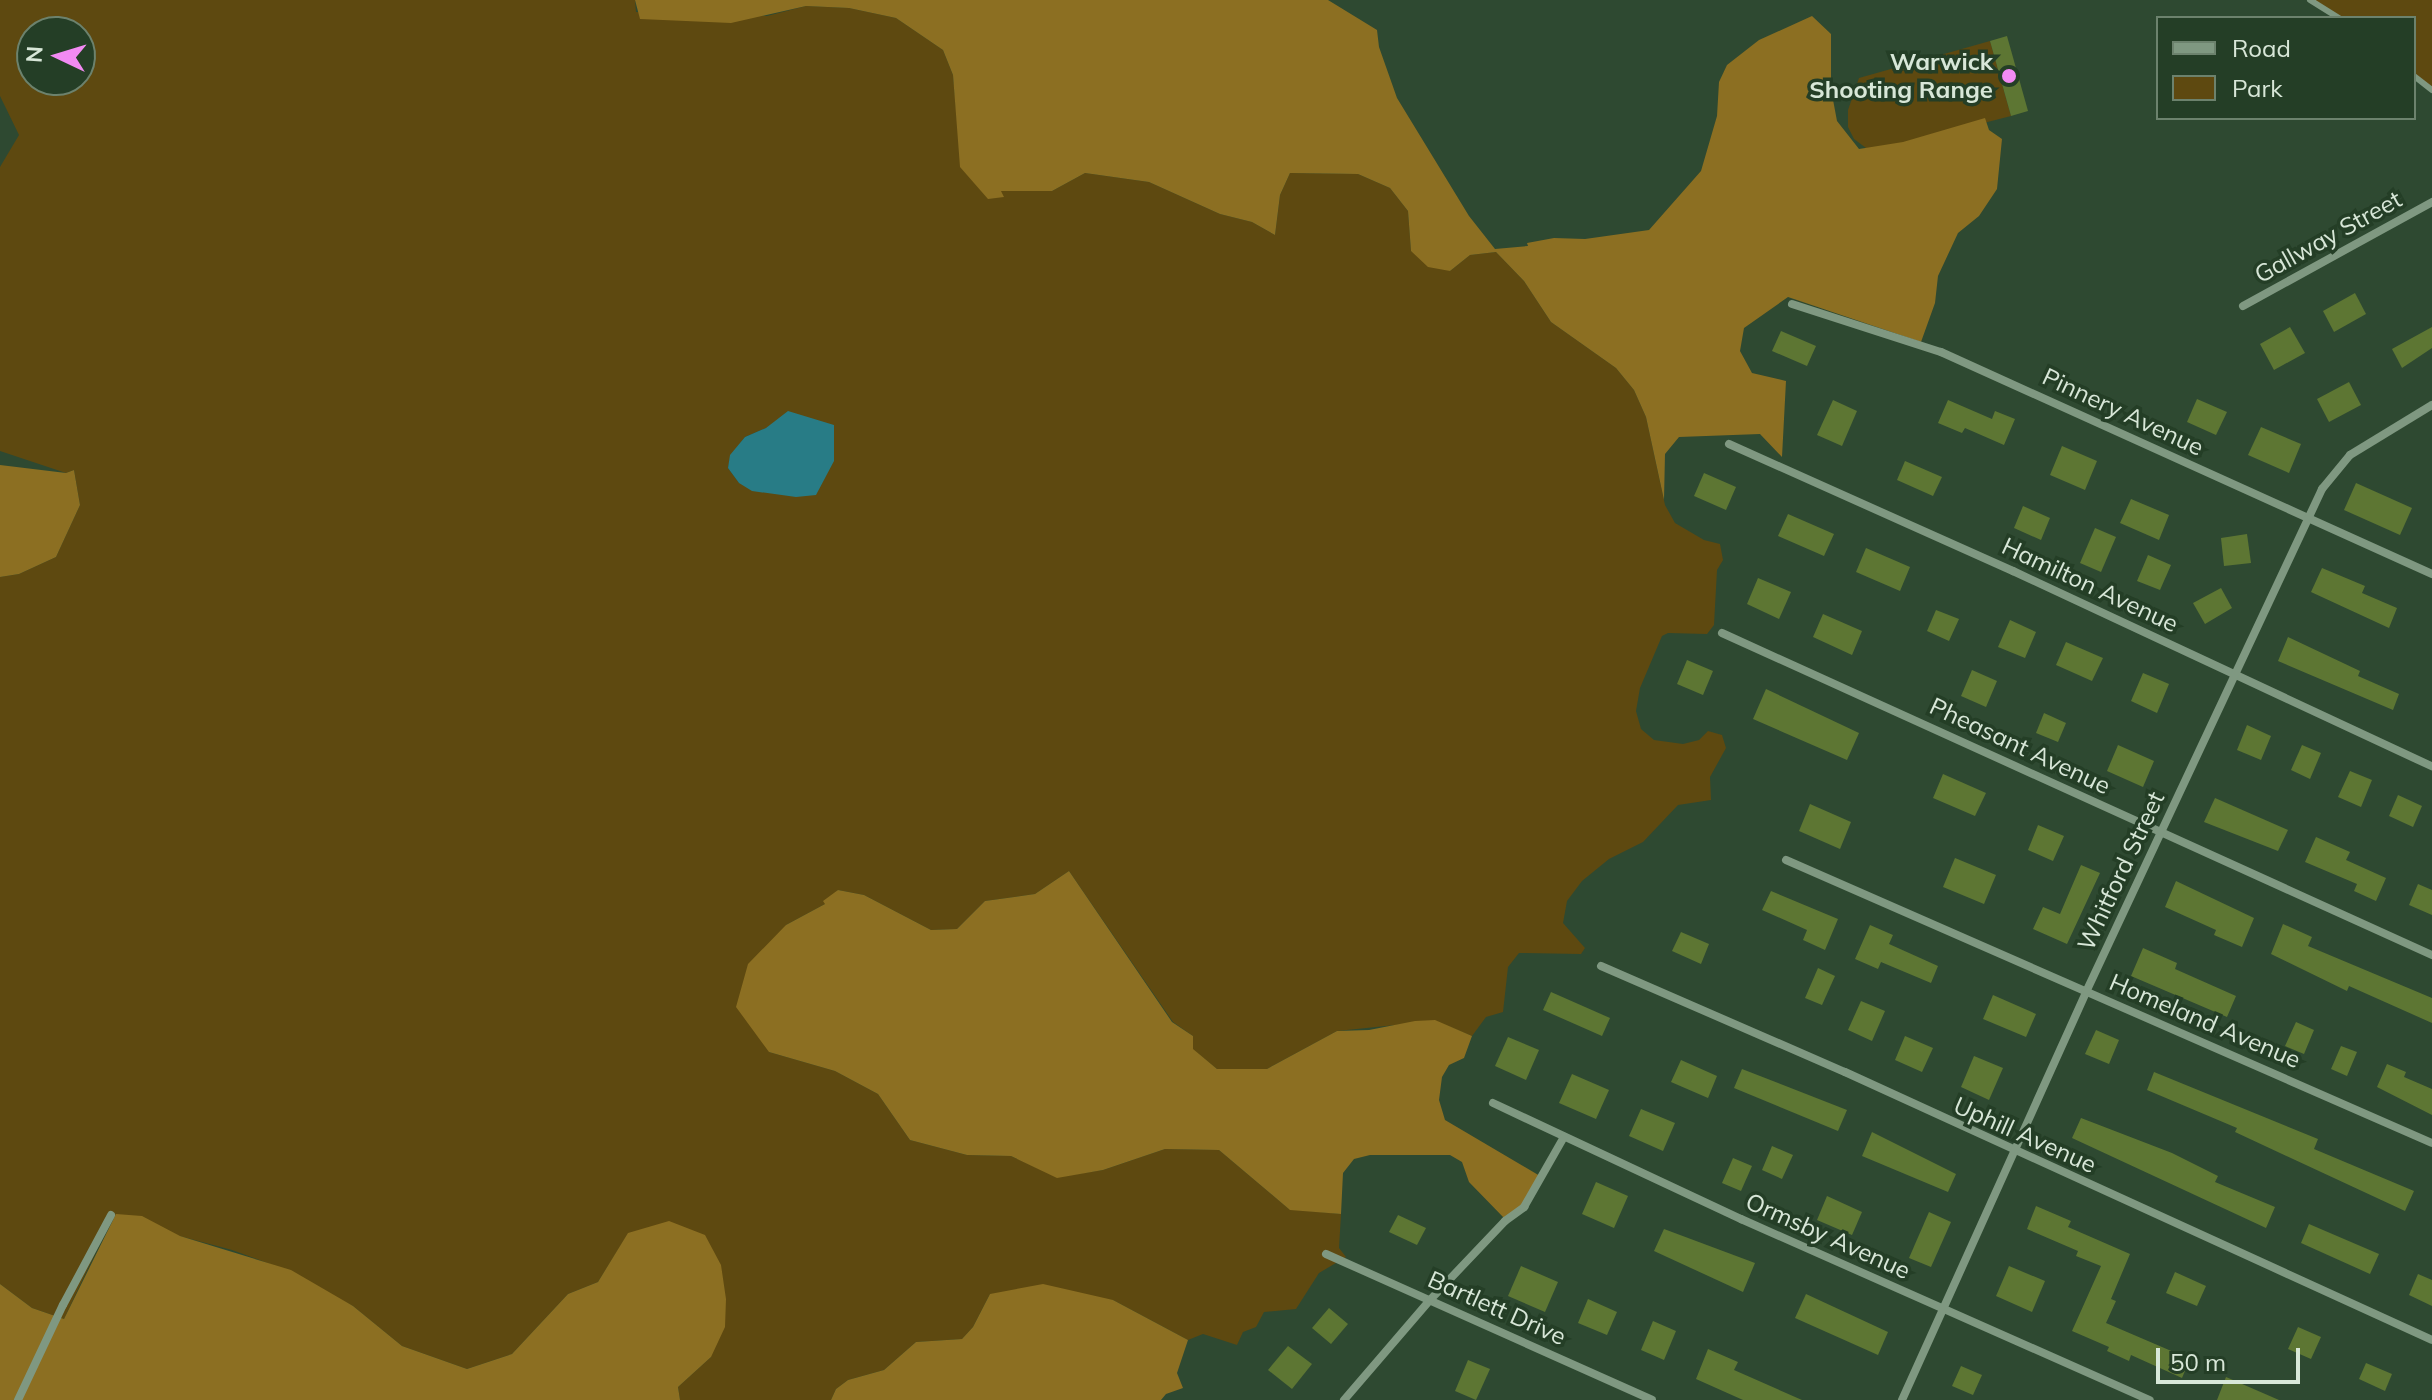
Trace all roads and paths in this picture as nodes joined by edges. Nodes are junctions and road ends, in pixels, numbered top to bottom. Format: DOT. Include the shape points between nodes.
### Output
graph roads {
  1 [pos="2310,0"];
  2 [pos="2336,16"];
  3 [pos="2416,78"];
  4 [pos="2432,90"];
  5 [pos="2432,202"];
  6 [pos="1792,304"];
  7 [pos="2243,306"];
  8 [pos="2432,405"];
  9 [pos="1729,444"];
  10 [pos="2309,518"];
  11 [pos="2432,574"];
  12 [pos="1722,633"];
  13 [pos="2234,675"];
  14 [pos="2432,766"];
  15 [pos="2161,832"];
  16 [pos="1786,860"];
  17 [pos="2432,955"];
  18 [pos="1601,966"];
  19 [pos="2086,992"];
  20 [pos="1493,1103"];
  21 [pos="1564,1137"];
  22 [pos="2432,1143"];
  23 [pos="2014,1152"];
  24 [pos="111,1215"];
  25 [pos="1326,1254"];
  26 [pos="1430,1300"];
  27 [pos="1942,1309"];
  28 [pos="2432,1340"];
  29 [pos="18,1400"];
  30 [pos="1344,1400"];
  31 [pos="1652,1400"];
  32 [pos="1902,1400"];
  33 [pos="2150,1400"];
  1 -- 2 [label="lane"];
  3 -- 4 [label="lane"];
  5 -- 7 [label="street, Gallway Street"];
  6 -- 10 [label="street, Pinnery Avenue" via="1941,352"];
  8 -- 10 [label="street, Whitford Street" via="2340,464"];
  9 -- 13 [label="street, Hamilton Avenue"];
  10 -- 11 [label="street, Pinnery Avenue"];
  10 -- 13 [label="street, Whitford Street"];
  12 -- 15 [label="street, Pheasant Avenue"];
  13 -- 14 [label="street, Hamilton Avenue"];
  13 -- 15 [label="street, Whitford Street"];
  15 -- 17 [label="street, Pheasant Avenue"];
  15 -- 19 [label="street, Whitford Street"];
  16 -- 19 [label="street, Homeland Avenue"];
  18 -- 23 [label="street, Uphill Avenue"];
  19 -- 22 [label="street, Homeland Avenue"];
  19 -- 23 [label="street, Whitford Street"];
  20 -- 21 [label="street, Ormsby Avenue"];
  21 -- 26 [label="street" via="1524,1207"];
  21 -- 27 [label="street, Ormsby Avenue"];
  23 -- 27 [label="street, Whitford Street"];
  23 -- 28 [label="street, Uphill Avenue"];
  24 -- 29 [label="street"];
  25 -- 26 [label="street, Bartlett Drive"];
  26 -- 30 [label="street"];
  26 -- 31 [label="street, Bartlett Drive"];
  27 -- 32 [label="street, Whitford Street"];
  27 -- 33 [label="street, Ormsby Avenue"];
}
